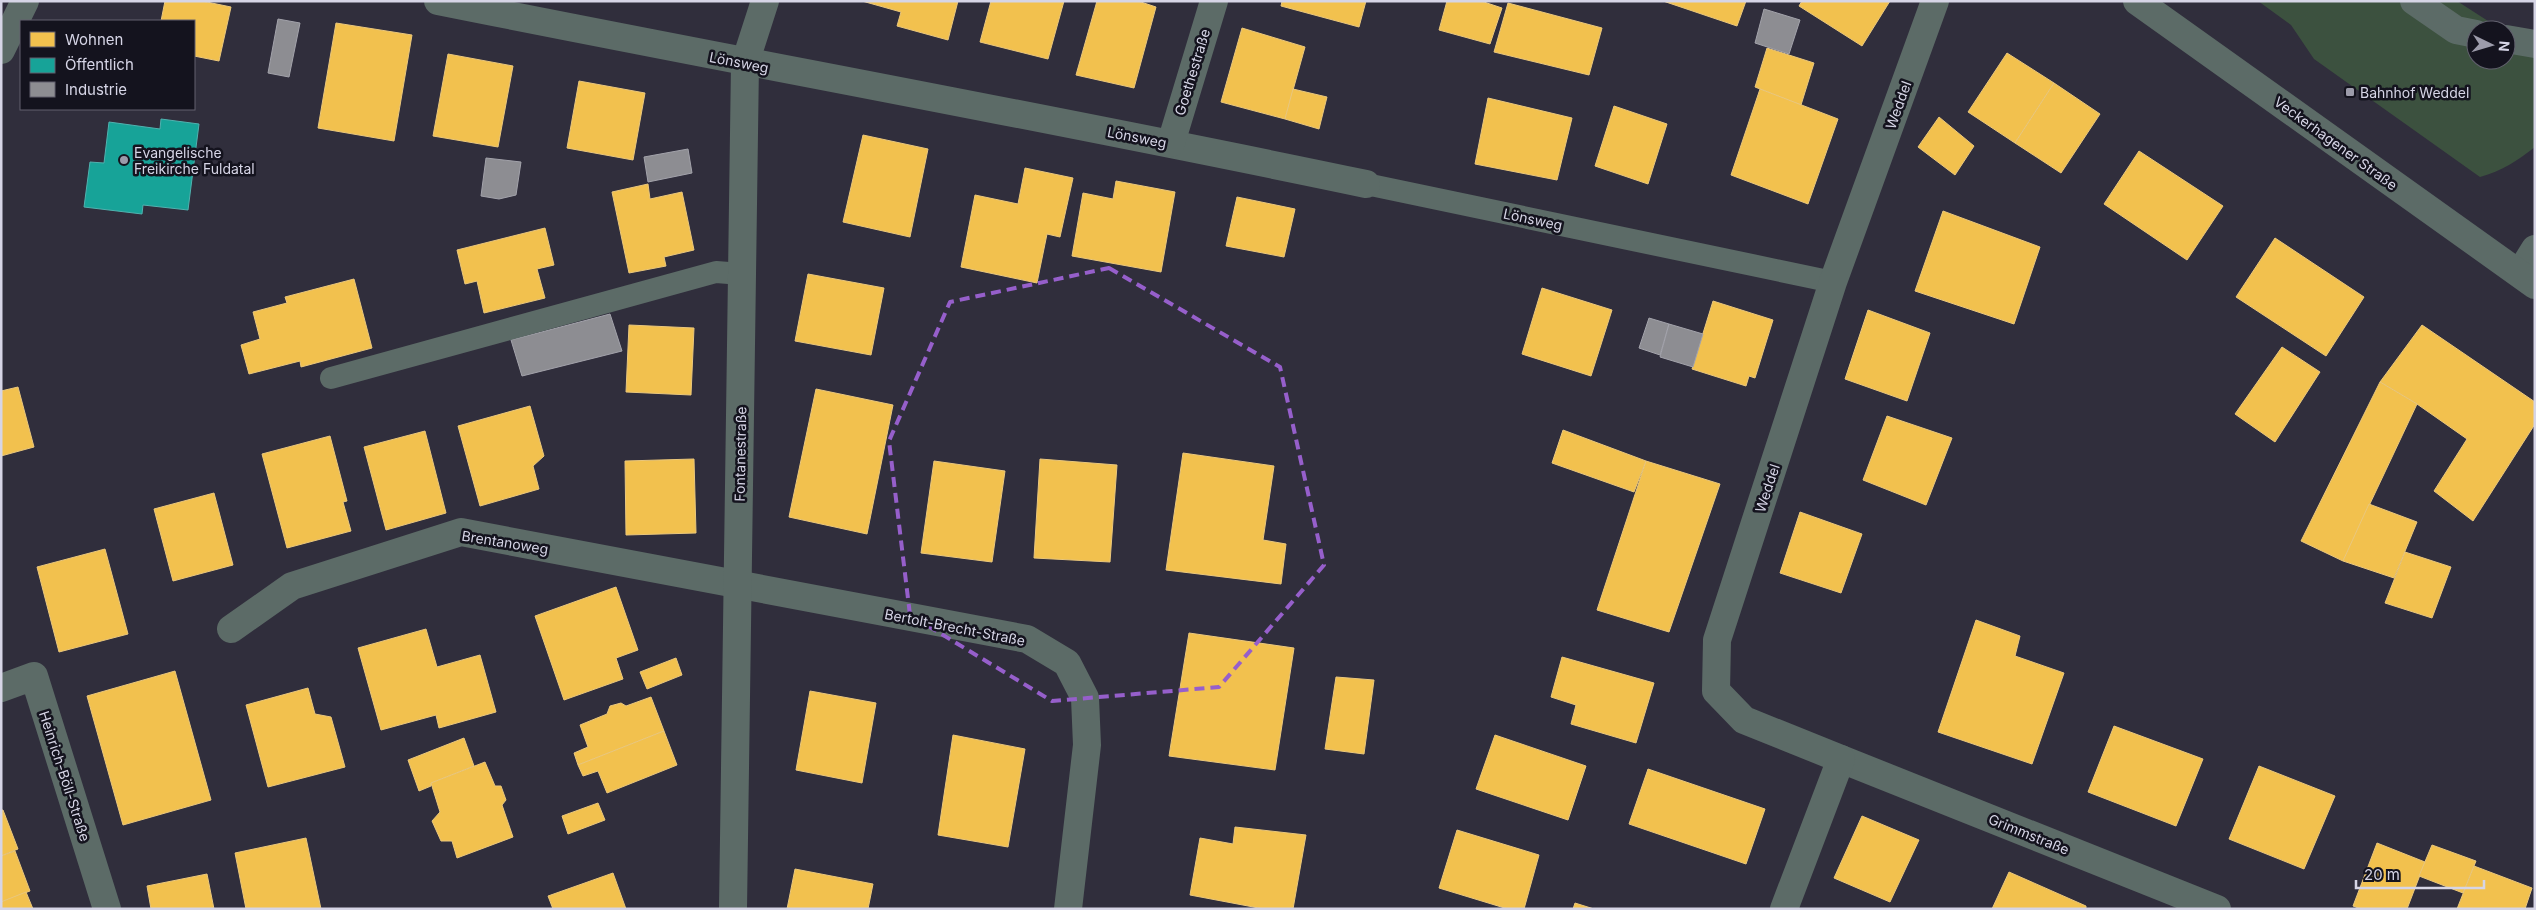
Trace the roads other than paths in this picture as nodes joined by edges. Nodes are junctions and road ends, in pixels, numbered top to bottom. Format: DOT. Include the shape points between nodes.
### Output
graph roads {
  1 [pos="25,1"];
  2 [pos="438,1"];
  3 [pos="765,1"];
  4 [pos="1214,1"];
  5 [pos="1935,1"];
  6 [pos="2137,1"];
  7 [pos="2414,1"];
  8 [pos="2466,32"];
  9 [pos="2516,41"];
  10 [pos="2535,44"];
  11 [pos="1,50"];
  12 [pos="745,63"];
  13 [pos="1171,143"];
  14 [pos="1366,184"];
  15 [pos="2535,248"];
  16 [pos="742,274"];
  17 [pos="2527,279"];
  18 [pos="1833,282"];
  19 [pos="331,378"];
  20 [pos="738,586"];
  21 [pos="231,629"];
  22 [pos="1,688"];
  23 [pos="1840,760"];
  24 [pos="107,909"];
  25 [pos="733,909"];
  26 [pos="1068,909"];
  27 [pos="1784,909"];
  28 [pos="2217,909"];
  1 -- 11 [label="street"];
  2 -- 12 [label="street, Lönsweg"];
  3 -- 12 [label="street, Fontanestraße"];
  4 -- 13 [label="street, Goethestraße"];
  5 -- 18 [label="street, Weddel"];
  6 -- 17 [label="street, Veckerhagener Straße"];
  7 -- 8 [label="street" via="2456,30"];
  9 -- 10 [label="street"];
  12 -- 13 [label="street, Lönsweg"];
  12 -- 16 [label="street, Fontanestraße"];
  13 -- 14 [label="street, Lönsweg"];
  14 -- 18 [label="lane, Lönsweg"];
  15 -- 17 [label="street"];
  16 -- 19 [label="lane" via="716,272"];
  16 -- 20 [label="street, Fontanestraße"];
  18 -- 23 [label="street, Weddel" via="1717,640 1716,691 1744,720"];
  20 -- 21 [label="street, Brentanoweg" via="461,532 292,586"];
  20 -- 25 [label="street, Fontanestraße"];
  20 -- 26 [label="street, Bertolt-Brecht-Straße" via="1027,639 1067,662 1085,698 1087,745"];
  22 -- 24 [label="street, Heinrich-Böll-Straße" via="34,676"];
  23 -- 27 [label="street"];
  23 -- 28 [label="street, Grimmstraße"];
}
